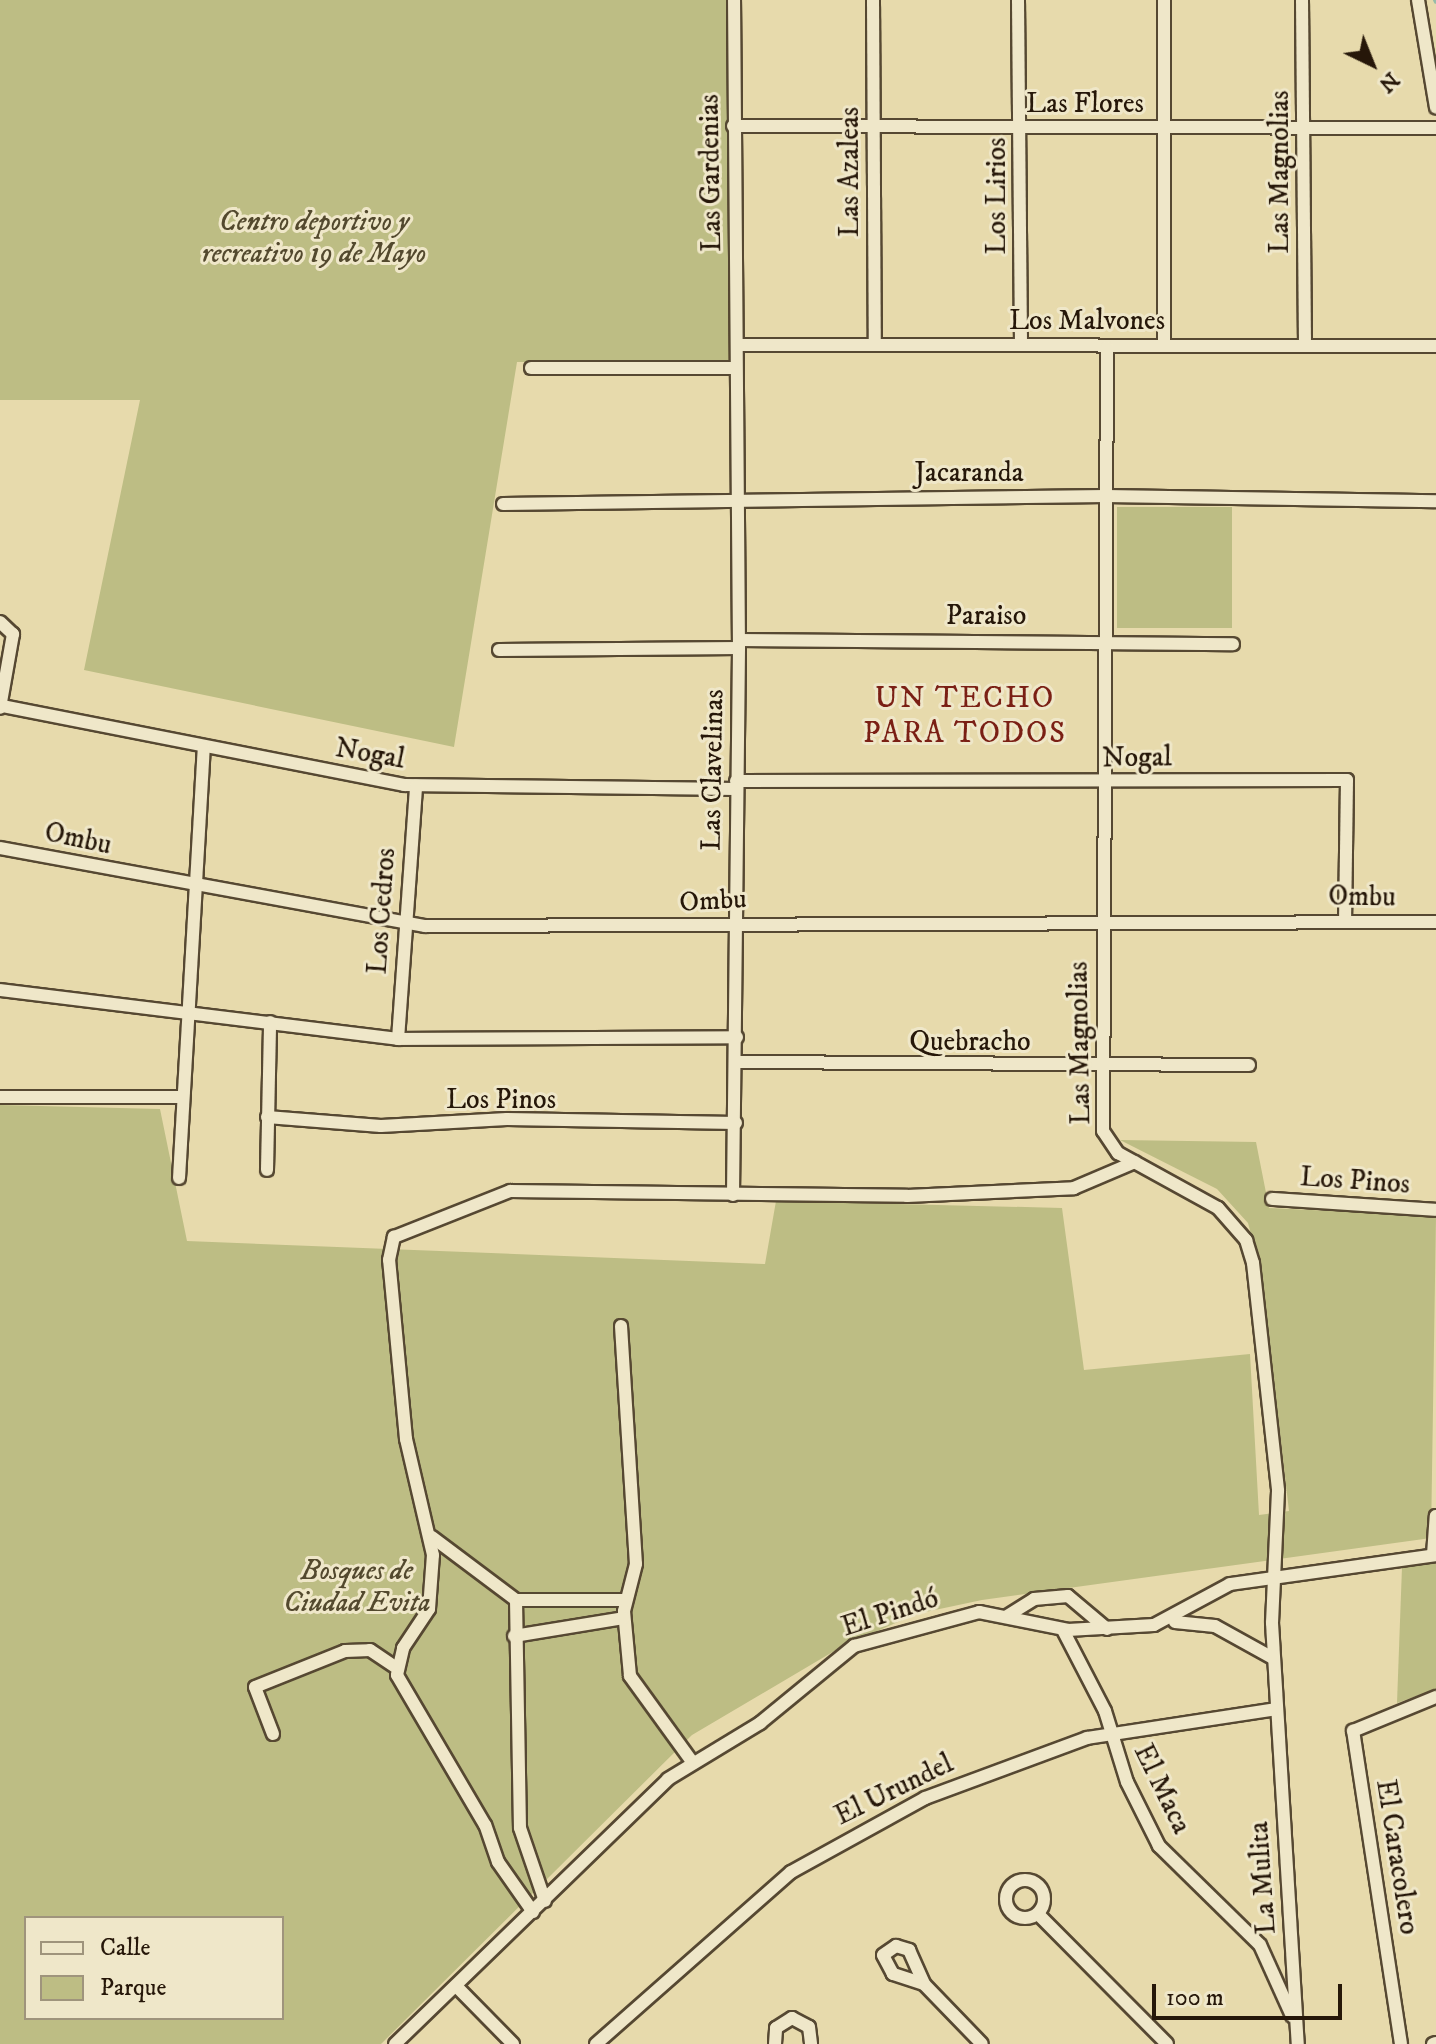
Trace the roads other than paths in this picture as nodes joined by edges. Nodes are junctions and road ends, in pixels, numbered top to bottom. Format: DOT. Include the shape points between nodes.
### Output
graph roads {
  1 [pos="734,0"];
  2 [pos="873,0"];
  3 [pos="1018,0"];
  4 [pos="1164,0"];
  5 [pos="1302,0"];
  6 [pos="1418,0"];
  7 [pos="1436,108"];
  8 [pos="733,126"];
  9 [pos="874,126"];
  10 [pos="1020,128"];
  11 [pos="1436,128"];
  12 [pos="1164,129"];
  13 [pos="1305,129"];
  14 [pos="875,344"];
  15 [pos="1305,344"];
  16 [pos="737,345"];
  17 [pos="1021,345"];
  18 [pos="1164,345"];
  19 [pos="1436,346"];
  20 [pos="1107,347"];
  21 [pos="531,368"];
  22 [pos="735,368"];
  23 [pos="1106,496"];
  24 [pos="737,499"];
  25 [pos="1436,501"];
  26 [pos="503,504"];
  27 [pos="0,622"];
  28 [pos="1105,640"];
  29 [pos="739,644"];
  30 [pos="1233,644"];
  31 [pos="499,650"];
  32 [pos="1,707"];
  33 [pos="204,748"];
  34 [pos="1102,783"];
  35 [pos="736,785"];
  36 [pos="416,786"];
  37 [pos="0,848"];
  38 [pos="193,888"];
  39 [pos="1345,920"];
  40 [pos="1103,922"];
  41 [pos="1436,922"];
  42 [pos="405,924"];
  43 [pos="736,925"];
  44 [pos="0,990"];
  45 [pos="188,1011"];
  46 [pos="270,1022"];
  47 [pos="737,1037"];
  48 [pos="398,1039"];
  49 [pos="738,1062"];
  50 [pos="1249,1065"];
  51 [pos="1102,1066"];
  52 [pos="0,1097"];
  53 [pos="181,1097"];
  54 [pos="267,1117"];
  55 [pos="736,1123"];
  56 [pos="1135,1162"];
  57 [pos="267,1170"];
  58 [pos="179,1178"];
  59 [pos="733,1195"];
  60 [pos="1272,1199"];
  61 [pos="1436,1210"];
  62 [pos="621,1326"];
  63 [pos="1436,1516"];
  64 [pos="432,1537"];
  65 [pos="1435,1555"];
  66 [pos="1278,1575"];
  67 [pos="516,1600"];
  68 [pos="625,1600"];
  69 [pos="1007,1616"];
  70 [pos="624,1618"];
  71 [pos="1167,1622"];
  72 [pos="1063,1630"];
  73 [pos="1110,1631"];
  74 [pos="514,1636"];
  75 [pos="1273,1658"];
  76 [pos="397,1668"];
  77 [pos="1436,1697"];
  78 [pos="1276,1709"];
  79 [pos="1110,1733"];
  80 [pos="273,1734"];
  81 [pos="693,1763"];
  82 [pos="545,1901"];
  83 [pos="533,1912"];
  84 [pos="1038,1914"];
  85 [pos="924,1984"];
  86 [pos="457,1987"];
  87 [pos="1298,2037"];
  88 [pos="395,2044"];
  89 [pos="513,2044"];
  90 [pos="596,2044"];
  91 [pos="775,2044"];
  92 [pos="811,2044"];
  93 [pos="982,2044"];
  94 [pos="1167,2044"];
  95 [pos="1401,2044"];
  1 -- 8 [label="street, Las Gardenias"];
  2 -- 9 [label="street, Las Azaleas"];
  3 -- 10 [label="street, Los Lirios"];
  4 -- 12 [label="street"];
  5 -- 13 [label="street, Las Magnolias"];
  6 -- 7 [label="street"];
  8 -- 9 [label="street, Las Flores"];
  8 -- 16 [label="street, Las Gardenias"];
  9 -- 10 [label="street, Las Flores"];
  9 -- 14 [label="street, Las Azaleas"];
  10 -- 12 [label="street, Las Flores"];
  10 -- 17 [label="street, Los Lirios"];
  11 -- 13 [label="street, Las Flores"];
  12 -- 13 [label="street, Las Flores"];
  12 -- 18 [label="street"];
  13 -- 15 [label="street, Las Magnolias"];
  14 -- 16 [label="street, Los Malvones"];
  14 -- 17 [label="street, Los Malvones"];
  15 -- 18 [label="street, Los Malvones"];
  15 -- 19 [label="street, Los Malvones"];
  16 -- 22 [label="street, Las Clavelinas"];
  17 -- 20 [label="street, Los Malvones"];
  18 -- 20 [label="street, Los Malvones"];
  20 -- 23 [label="street, Las Magnolias"];
  21 -- 22 [label="street"];
  22 -- 24 [label="street, Las Clavelinas"];
  23 -- 24 [label="street, Jacaranda"];
  23 -- 25 [label="street, Jacaranda"];
  23 -- 28 [label="street, Las Magnolias"];
  24 -- 26 [label="street, Jacaranda"];
  24 -- 29 [label="street, Las Clavelinas"];
  27 -- 32 [label="street" via="13,634"];
  28 -- 29 [label="street, Paraiso"];
  28 -- 30 [label="street, Paraiso"];
  28 -- 34 [label="street, Las Magnolias"];
  29 -- 31 [label="street, Paraiso"];
  29 -- 35 [label="street, Las Clavelinas"];
  32 -- 33 [label="street, Nogal"];
  33 -- 36 [label="street, Nogal"];
  33 -- 38 [label="street"];
  34 -- 35 [label="street, Nogal"];
  34 -- 39 [label="street, Nogal" via="1347,780"];
  34 -- 40 [label="street, Las Magnolias"];
  35 -- 36 [label="street, Nogal"];
  35 -- 43 [label="street, Las Clavelinas"];
  36 -- 42 [label="street, Los Cedros"];
  37 -- 38 [label="street, Ombu"];
  38 -- 42 [label="street, Ombu"];
  38 -- 45 [label="street"];
  39 -- 40 [label="street, Ombu"];
  39 -- 41 [label="street, Ombu"];
  40 -- 43 [label="street, Ombu"];
  40 -- 51 [label="street, Las Magnolias"];
  42 -- 43 [label="street, Ombu"];
  42 -- 48 [label="street, Los Cedros"];
  43 -- 47 [label="street, Las Clavelinas"];
  44 -- 45 [label="street"];
  45 -- 46 [label="street"];
  45 -- 53 [label="street"];
  46 -- 48 [label="street"];
  46 -- 54 [label="street"];
  47 -- 48 [label="street"];
  47 -- 49 [label="street, Las Clavelinas"];
  49 -- 51 [label="street, Quebracho"];
  49 -- 55 [label="street, Las Clavelinas"];
  50 -- 51 [label="street, Quebracho"];
  51 -- 56 [label="street, Las Magnolias" via="1105,1139"];
  52 -- 53 [label="street"];
  53 -- 58 [label="street"];
  54 -- 55 [label="street, Los Pinos" via="381,1126 507,1119"];
  54 -- 57 [label="street"];
  55 -- 59 [label="street, Las Clavelinas"];
  56 -- 59 [label="street" via="1074,1188"];
  56 -- 66 [label="street, Las Magnolias" via="1218,1208 1250,1250 1269,1374"];
  59 -- 64 [label="street" via="510,1191 394,1237 389,1260 406,1439"];
  60 -- 61 [label="street, Los Pinos"];
  62 -- 68 [label="street" via="636,1564"];
  63 -- 65 [label="street"];
  64 -- 67 [label="street"];
  64 -- 76 [label="street" via="429,1609"];
  65 -- 66 [label="street, El Pindó"];
  66 -- 71 [label="street, El Pindó" via="1221,1586"];
  66 -- 75 [label="street, Las Magnolias"];
  67 -- 68 [label="street"];
  67 -- 74 [label="street"];
  68 -- 70 [label="street"];
  69 -- 72 [label="street, El Pindó"];
  69 -- 73 [label="street" via="1034,1599 1068,1596"];
  69 -- 81 [label="street, El Pindó" via="934,1619 854,1646 760,1723"];
  70 -- 74 [label="street"];
  70 -- 81 [label="street" via="633,1683"];
  71 -- 73 [label="street, El Pindó"];
  71 -- 75 [label="street" via="1215,1626"];
  72 -- 73 [label="street, El Pindó"];
  72 -- 79 [label="street, El Maca"];
  74 -- 82 [label="street" via="520,1828"];
  75 -- 78 [label="street, Las Magnolias"];
  76 -- 80 [label="street" via="370,1650 345,1651 255,1687"];
  76 -- 83 [label="street" via="489,1832 498,1862"];
  77 -- 95 [label="street, El Caracolero" via="1355,1726"];
  78 -- 79 [label="street, El Urundel"];
  78 -- 87 [label="street, La Mulita"];
  79 -- 87 [label="street, El Maca" via="1159,1846 1260,1945"];
  79 -- 90 [label="street, El Urundel" via="959,1783 818,1854 720,1930"];
  81 -- 82 [label="street, El Pindó" via="651,1794"];
  82 -- 83 [label="street, El Pindó"];
  83 -- 86 [label="street, El Pindó"];
  84 -- 94 [label="street"];
  85 -- 93 [label="street"];
  86 -- 88 [label="street, El Pindó"];
  86 -- 89 [label="street"];
  91 -- 92 [label="street" via="776,2028 792,2018 809,2027"];
}
